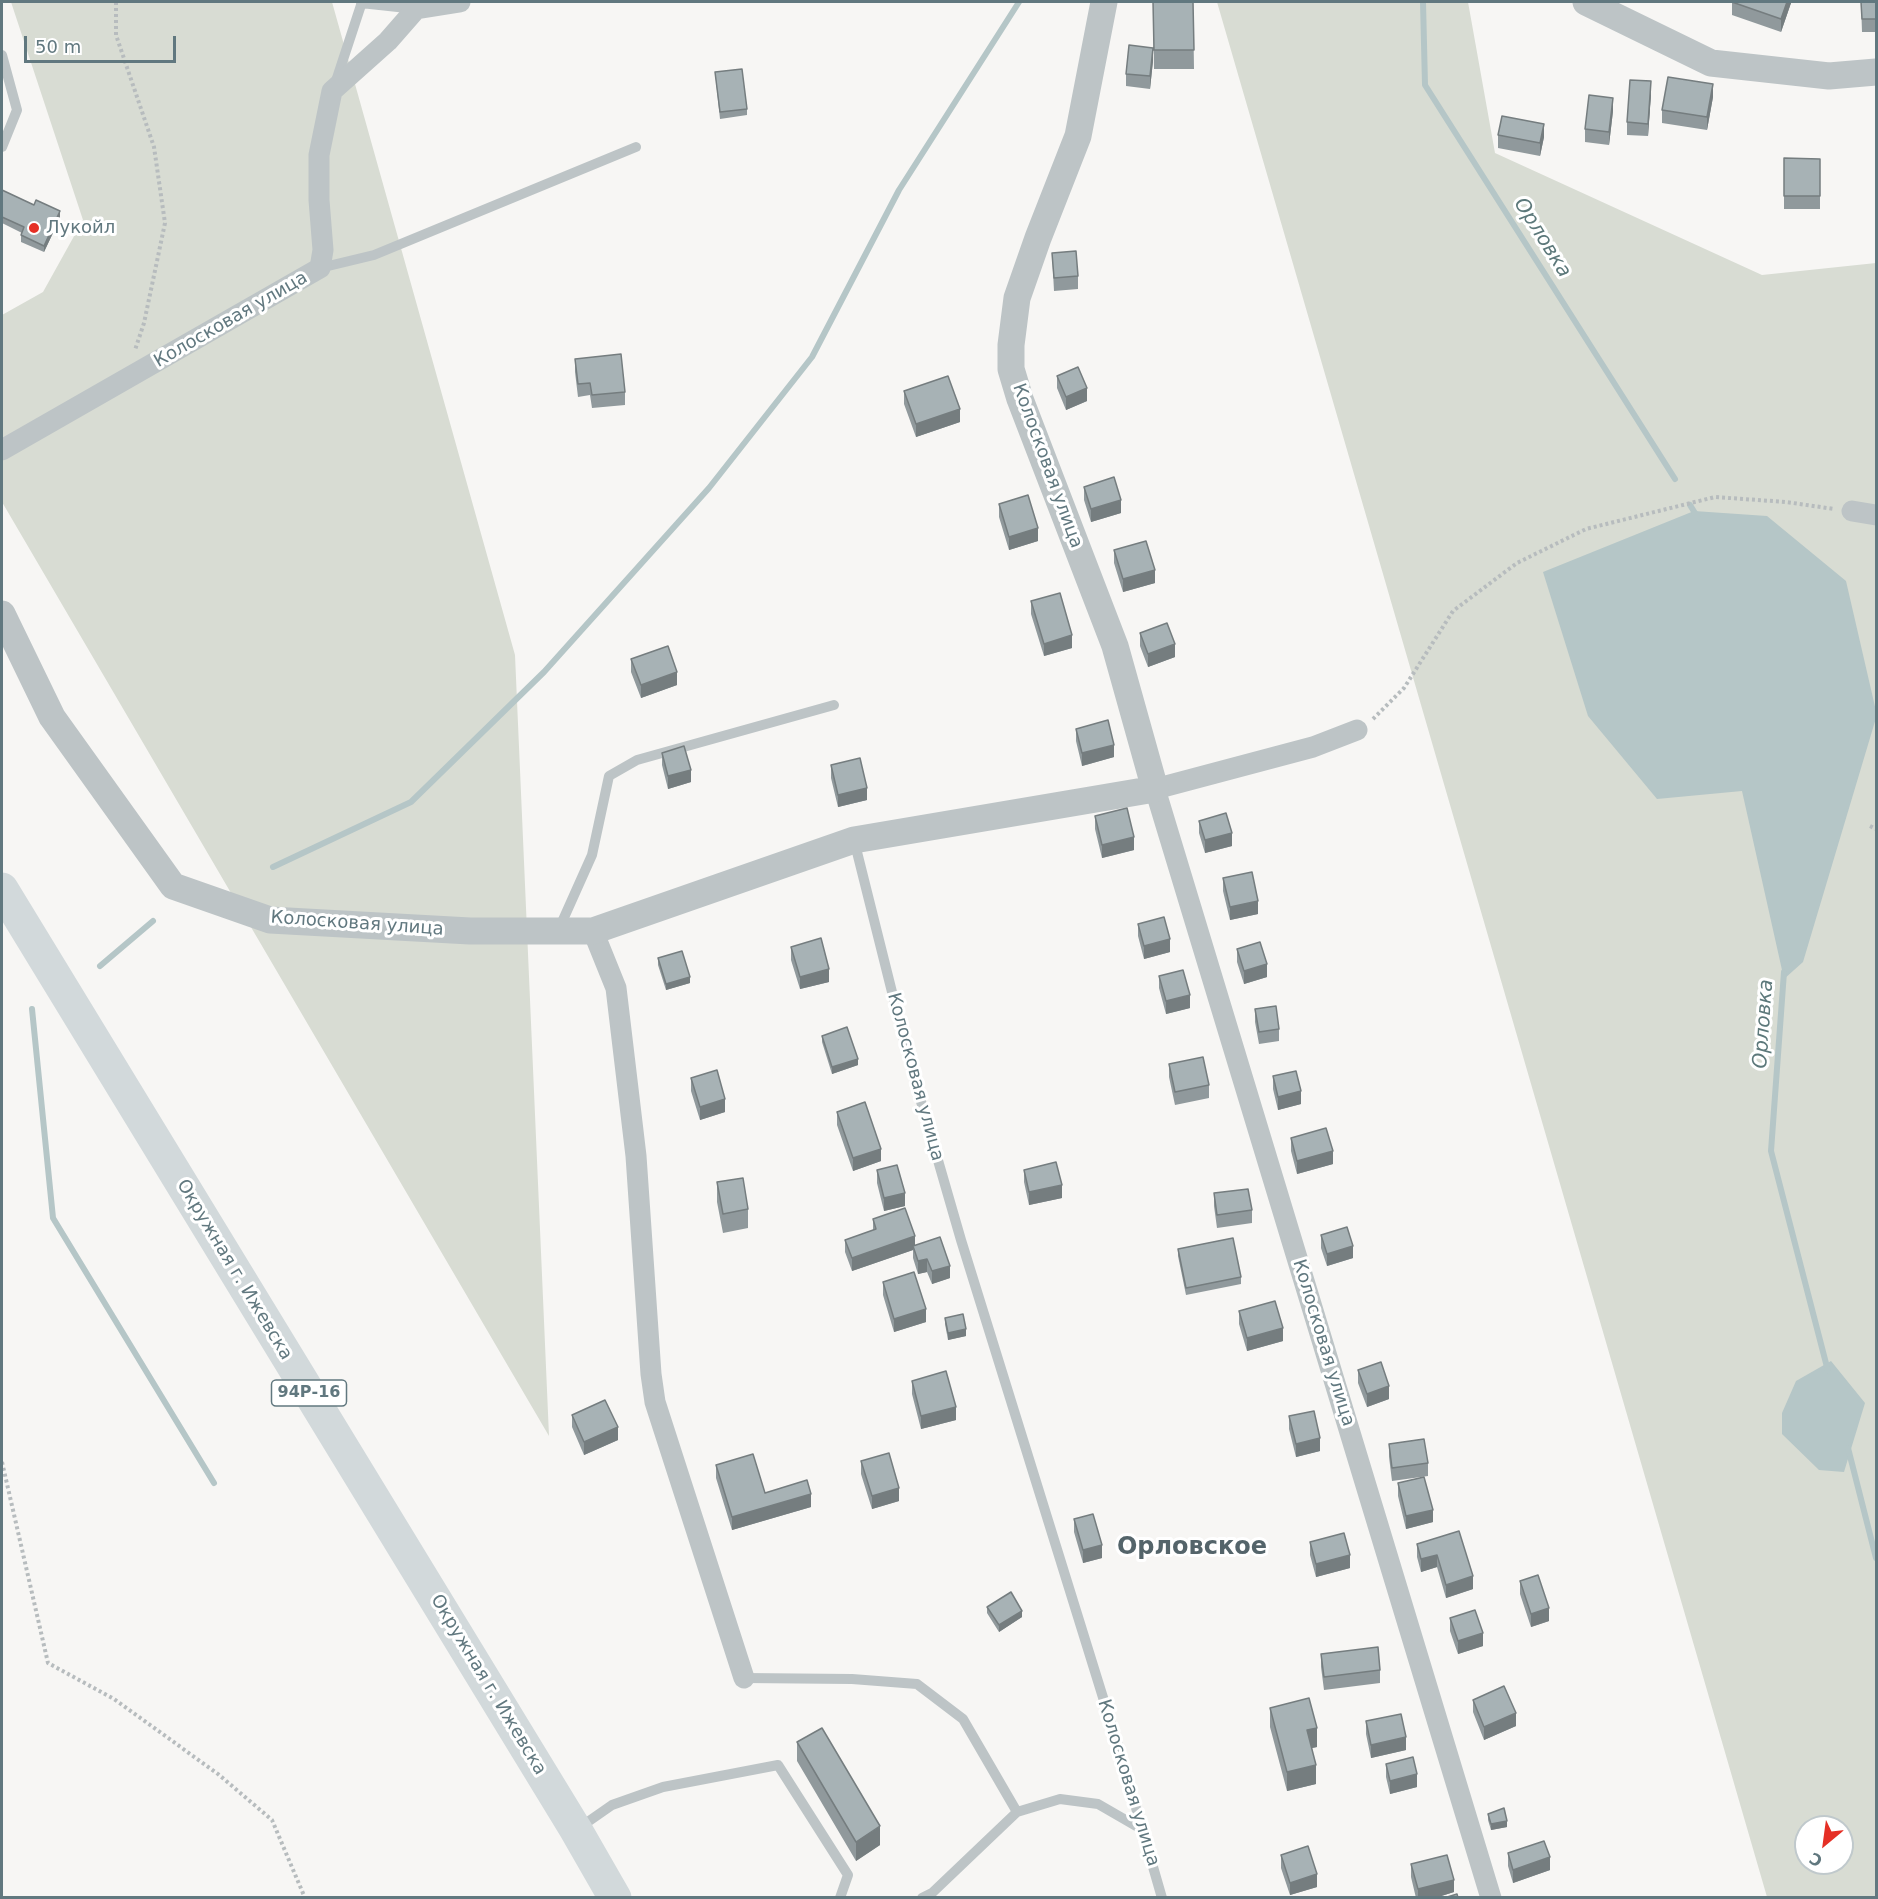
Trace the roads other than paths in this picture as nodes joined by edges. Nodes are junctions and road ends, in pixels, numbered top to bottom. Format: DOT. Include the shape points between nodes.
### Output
graph roads {
  1 [pos="362,2"];
  2 [pos="460,2"];
  3 [pos="1104,2"];
  4 [pos="1586,2"];
  5 [pos="416,9"];
  6 [pos="2,55"];
  7 [pos="1876,72"];
  8 [pos="332,91"];
  9 [pos="2,147"];
  10 [pos="636,147"];
  11 [pos="320,268"];
  12 [pos="2,450"];
  13 [pos="1852,511"];
  14 [pos="1876,515"];
  15 [pos="2,614"];
  16 [pos="834,705"];
  17 [pos="1358,730"];
  18 [pos="1155,789"];
  19 [pos="854,840"];
  20 [pos="2,889"];
  21 [pos="558,931"];
  22 [pos="593,931"];
  23 [pos="744,1678"];
  24 [pos="1017,1812"];
  25 [pos="576,1830"];
  26 [pos="1143,1830"];
  27 [pos="615,1898"];
  28 [pos="840,1898"];
  29 [pos="922,1898"];
  30 [pos="1162,1898"];
  31 [pos="1491,1898"];
  1 -- 5 [label="lane"];
  1 -- 8 [label="lane"];
  2 -- 5 [label="street"];
  3 -- 18 [label="street, Колосковая улица" via="1078,136 1017,298 1011,369 1115,646"];
  4 -- 7 [label="street" via="1711,63 1829,76"];
  5 -- 8 [label="street" via="388,41"];
  6 -- 9 [label="lane" via="17,110"];
  8 -- 11 [label="street, Колосковая улица" via="319,155 323,250"];
  10 -- 11 [label="lane" via="374,255"];
  11 -- 12 [label="street, Колосковая улица"];
  13 -- 14 [label="street"];
  15 -- 21 [label="street, Колосковая улица" via="52,717 173,886 270,920 470,931"];
  16 -- 21 [label="lane" via="637,760 609,776 592,855"];
  17 -- 18 [label="street" via="1313,747"];
  18 -- 19 [label="street, Колосковая улица"];
  18 -- 31 [label="street, Колосковая улица"];
  19 -- 22 [label="street, Колосковая улица"];
  19 -- 26 [label="lane, Колосковая улица" via="909,1060 957,1229"];
  20 -- 25 [label="main road, Окружная г. Ижевска / 94Р-16"];
  21 -- 22 [label="street, Колосковая улица"];
  22 -- 23 [label="street" via="616,988 636,1156 655,1402"];
  23 -- 24 [label="lane" via="852,1678 917,1684 963,1719"];
  24 -- 26 [label="lane" via="1060,1799 1098,1804"];
  24 -- 29 [label="lane" via="932,1893"];
  25 -- 27 [label="main road, Окружная г. Ижевска / 94Р-16"];
  25 -- 28 [label="lane" via="612,1805 663,1788 778,1765 848,1875"];
  26 -- 30 [label="lane, Колосковая улица"];
}
